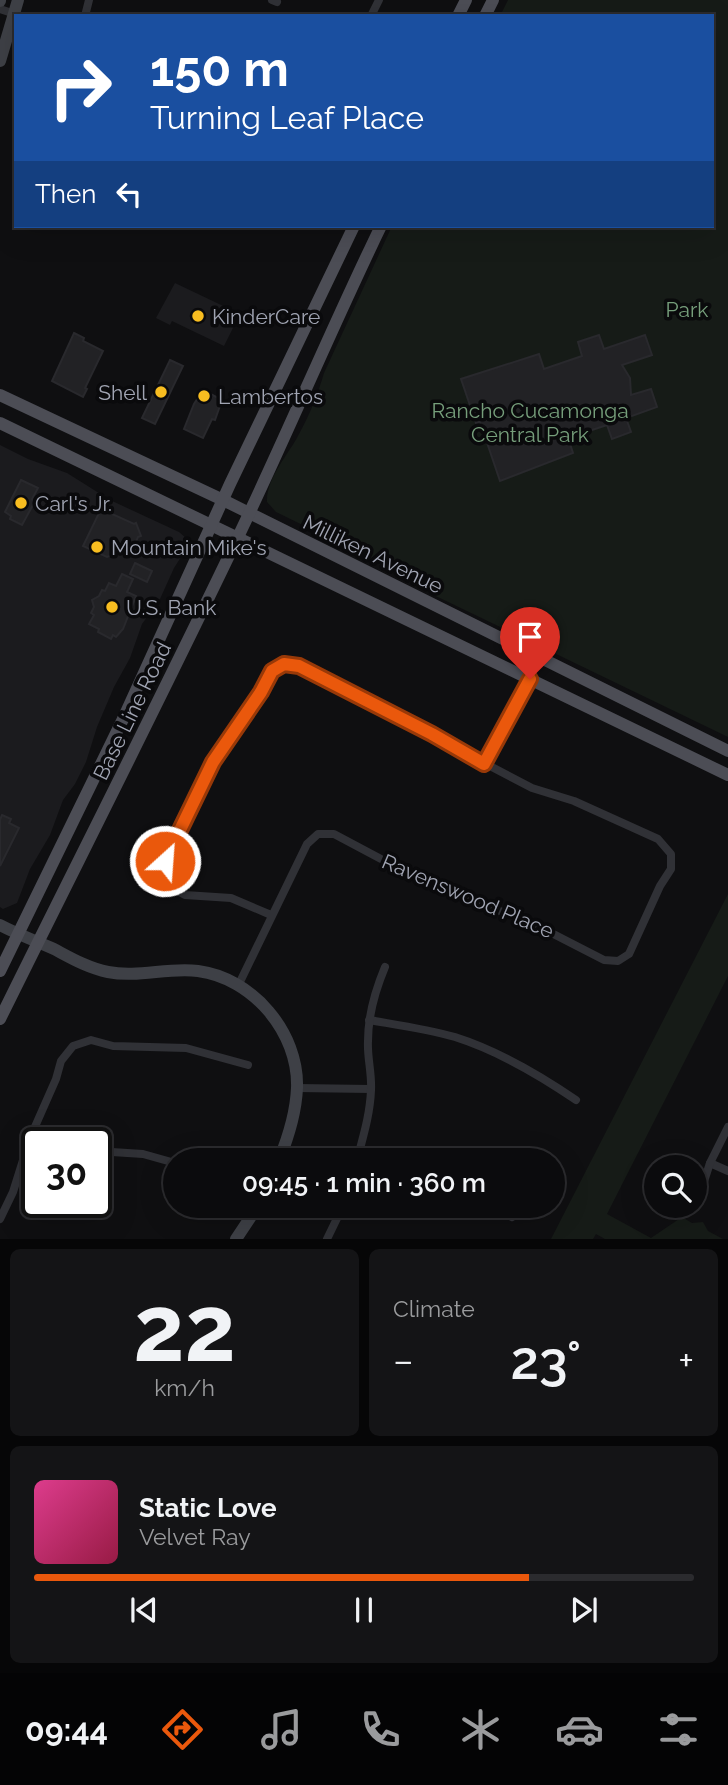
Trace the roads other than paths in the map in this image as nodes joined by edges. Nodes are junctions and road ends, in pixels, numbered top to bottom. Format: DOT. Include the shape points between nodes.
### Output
graph roads {
  1 [pos="14,25"];
  2 [pos="0,61"];
  3 [pos="353,228"];
  4 [pos="380,228"];
  5 [pos="0,395"];
  6 [pos="0,423"];
  7 [pos="223,500"];
  8 [pos="249,513"];
  9 [pos="213,526"];
  10 [pos="237,538"];
  11 [pos="530,679"];
  12 [pos="728,751"];
  13 [pos="484,764"];
  14 [pos="728,775"];
  15 [pos="271,915"];
  16 [pos="0,925"];
  17 [pos="18,933"];
  18 [pos="38,942"];
  19 [pos="386,967"];
  20 [pos="0,971"];
  21 [pos="238,986"];
  22 [pos="0,1019"];
  23 [pos="369,1020"];
  24 [pos="248,1065"];
  25 [pos="297,1088"];
  26 [pos="371,1089"];
  27 [pos="576,1100"];
  28 [pos="35,1127"];
  29 [pos="728,1127"];
  30 [pos="283,1148"];
  31 [pos="361,1148"];
  32 [pos="112,1152"];
  33 [pos="163,1160"];
  34 [pos="710,1163"];
  35 [pos="21,1167"];
  36 [pos="728,1171"];
  37 [pos="707,1172"];
  38 [pos="248,1218"];
  39 [pos="337,1218"];
  40 [pos="0,1219"];
  41 [pos="236,1239"];
  42 [pos="327,1239"];
  1 -- 2 [label="street"];
  3 -- 7 [label="main road, Base Line Road"];
  4 -- 8 [label="main road, Base Line Road"];
  5 -- 7 [label="main road, Milliken Avenue"];
  6 -- 9 [label="main road, Milliken Avenue"];
  7 -- 8 [label="main road, Milliken Avenue"];
  7 -- 9 [label="main road, Base Line Road"];
  8 -- 10 [label="main road, Base Line Road"];
  8 -- 12 [label="main road, Milliken Avenue"];
  9 -- 10 [label="main road, Milliken Avenue"];
  9 -- 17 [label="main road, Base Line Road"];
  10 -- 11 [label="main road, Milliken Avenue"];
  10 -- 18 [label="main road, Base Line Road"];
  11 -- 13 [label="street"];
  11 -- 14 [label="main road, Milliken Avenue"];
  13 -- 15 [label="street" via="299,666 284,664 272,671 213,762 162,873 165,884 185,895 230,898"];
  13 -- 15 [label="street, Ravenswood Place" via="658,839 671,854 671,869 629,954 618,961 604,960 334,834 318,834 307,844"];
  15 -- 21 [label="street"];
  16 -- 17 [label="street"];
  17 -- 18 [label="street"];
  17 -- 20 [label="main road, Base Line Road"];
  18 -- 21 [label="street" via="108,972 201,971"];
  18 -- 22 [label="main road, Base Line Road"];
  19 -- 23 [label="street" via="373,996"];
  21 -- 25 [label="street" via="277,1022 291,1051"];
  23 -- 26 [label="street"];
  23 -- 27 [label="street" via="425,1029 478,1045"];
  24 -- 28 [label="street" via="186,1048 113,1046 91,1040 73,1046 61,1061"];
  25 -- 26 [label="street"];
  25 -- 30 [label="street"];
  26 -- 31 [label="street"];
  29 -- 34 [label="street"];
  32 -- 33 [label="street"];
  34 -- 36 [label="street"];
  34 -- 37 [label="street"];
  35 -- 40 [label="street"];
  38 -- 41 [label="street"];
  39 -- 42 [label="street"];
}
